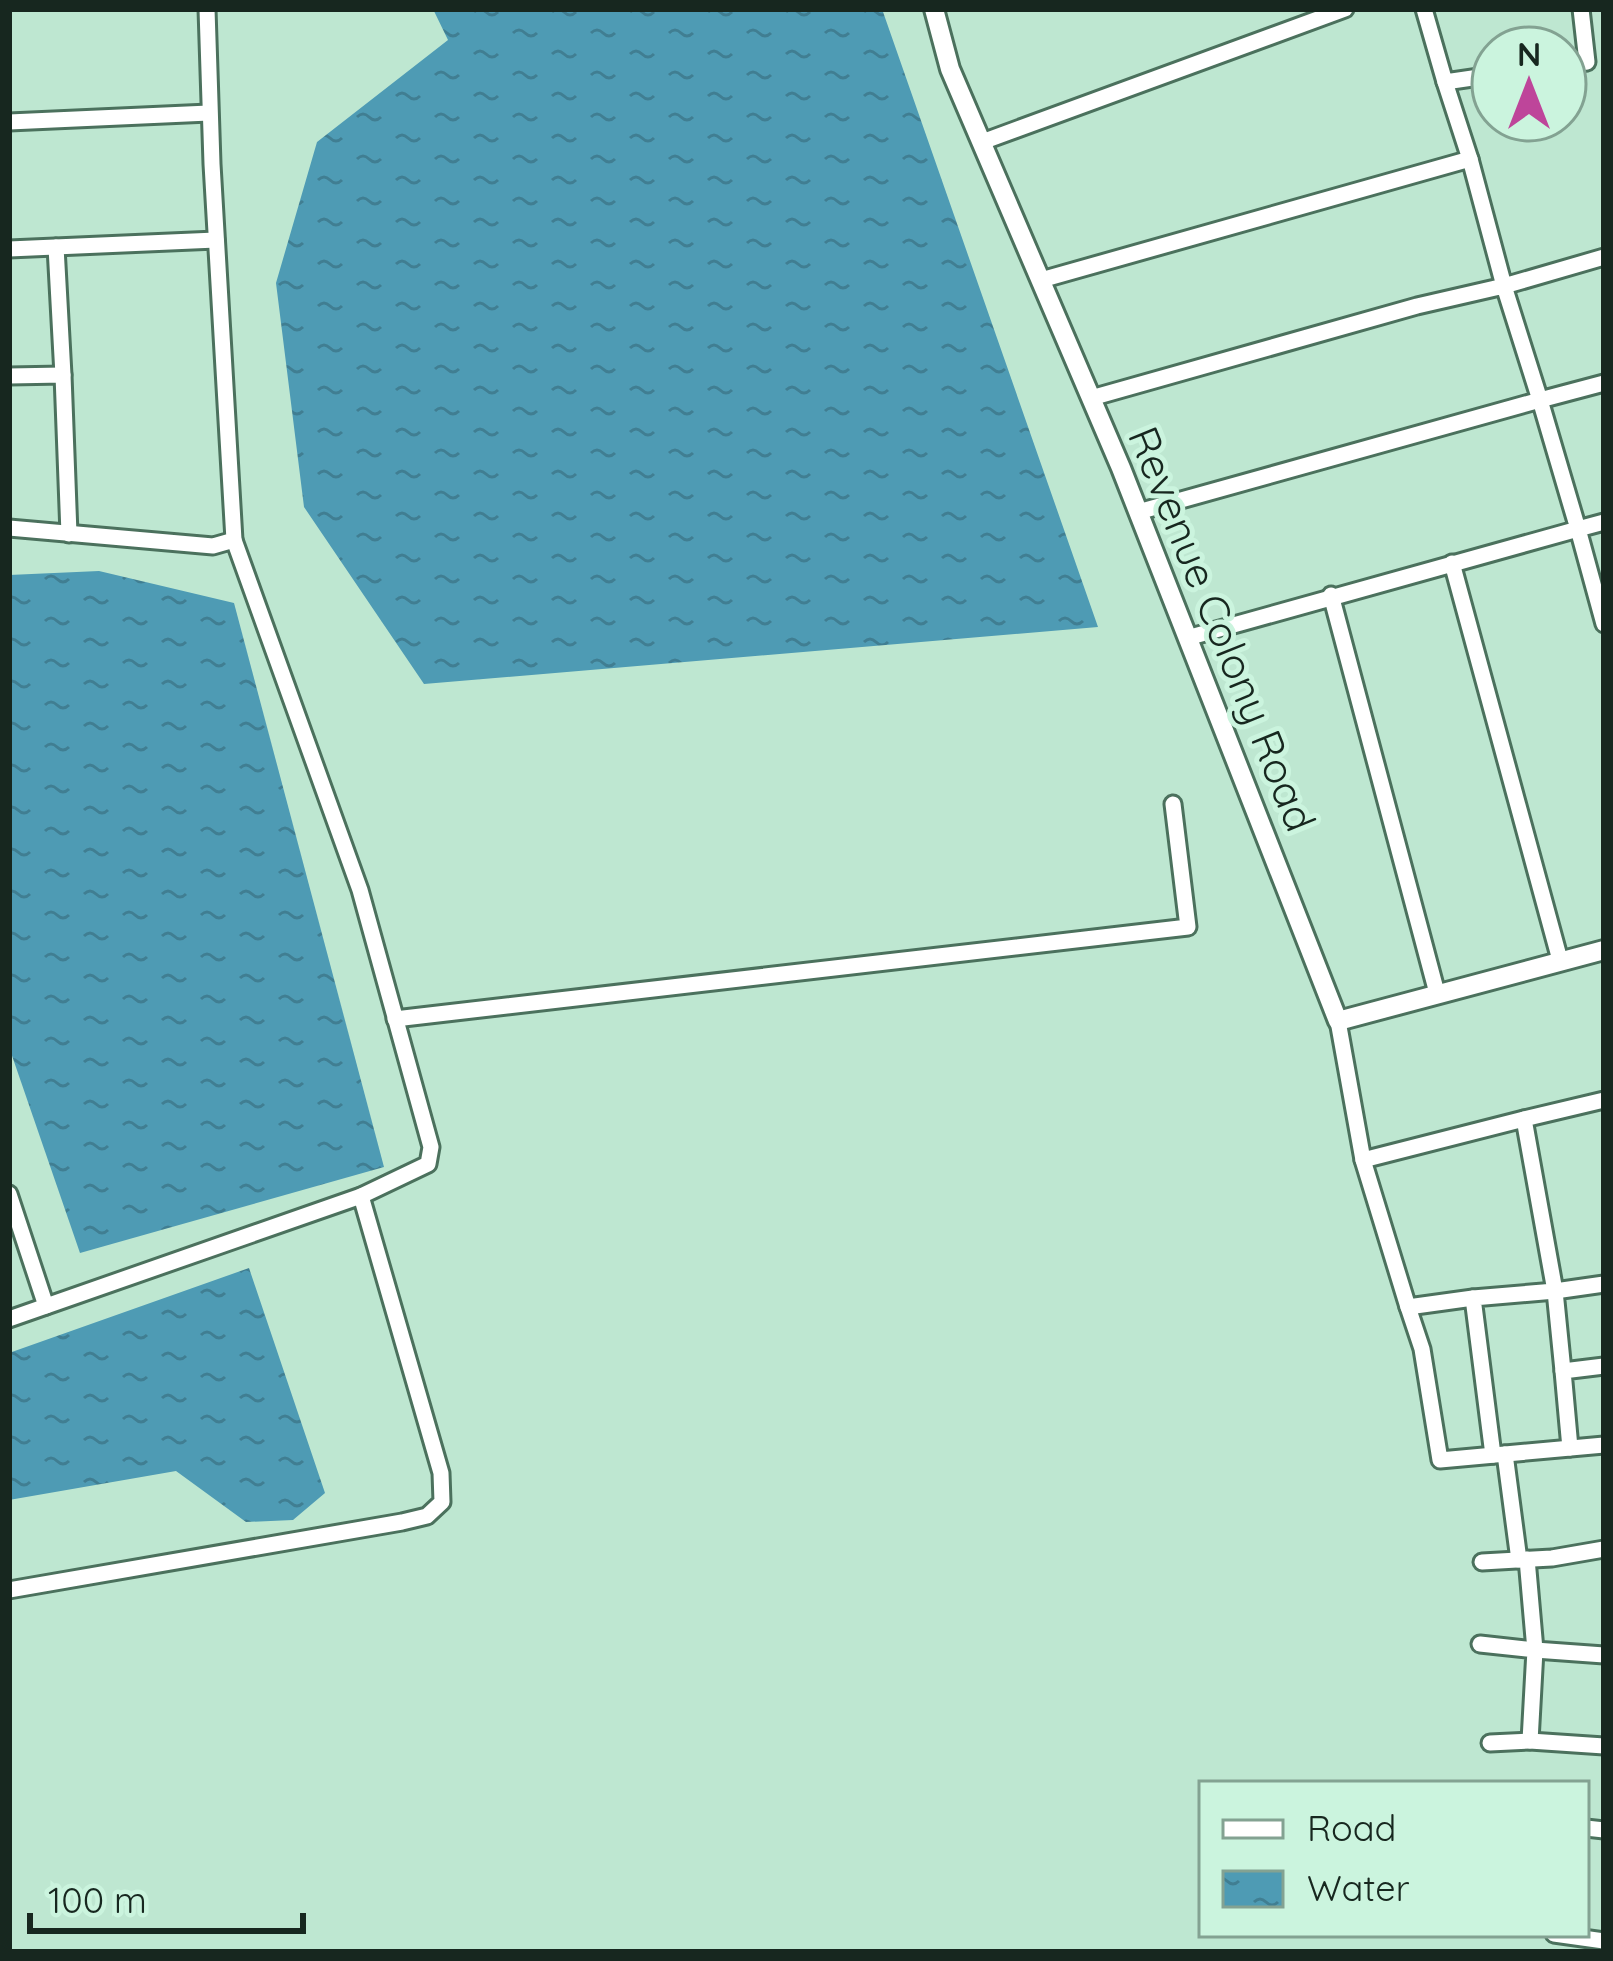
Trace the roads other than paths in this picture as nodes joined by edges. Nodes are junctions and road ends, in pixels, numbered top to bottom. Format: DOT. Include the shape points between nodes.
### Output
graph roads {
  1 [pos="207,9"];
  2 [pos="934,9"];
  3 [pos="1346,9"];
  4 [pos="1424,9"];
  5 [pos="1581,9"];
  6 [pos="1595,62"];
  7 [pos="1469,78"];
  8 [pos="1445,82"];
  9 [pos="209,113"];
  10 [pos="9,122"];
  11 [pos="982,142"];
  12 [pos="1470,159"];
  13 [pos="217,240"];
  14 [pos="56,247"];
  15 [pos="9,249"];
  16 [pos="1604,257"];
  17 [pos="1041,280"];
  18 [pos="1504,286"];
  19 [pos="64,375"];
  20 [pos="9,376"];
  21 [pos="1604,383"];
  22 [pos="1091,398"];
  23 [pos="1540,400"];
  24 [pos="1138,512"];
  25 [pos="1604,522"];
  26 [pos="9,528"];
  27 [pos="1578,529"];
  28 [pos="69,533"];
  29 [pos="234,540"];
  30 [pos="1451,563"];
  31 [pos="1331,595"];
  32 [pos="1604,624"];
  33 [pos="1187,638"];
  34 [pos="1173,804"];
  35 [pos="1604,950"];
  36 [pos="1561,960"];
  37 [pos="1437,993"];
  38 [pos="395,1019"];
  39 [pos="1338,1021"];
  40 [pos="1604,1100"];
  41 [pos="1524,1119"];
  42 [pos="1363,1160"];
  43 [pos="9,1194"];
  44 [pos="361,1196"];
  45 [pos="1604,1285"];
  46 [pos="1555,1291"];
  47 [pos="1473,1298"];
  48 [pos="46,1306"];
  49 [pos="1408,1307"];
  50 [pos="9,1318"];
  51 [pos="1604,1366"];
  52 [pos="1563,1372"];
  53 [pos="1604,1445"];
  54 [pos="1570,1448"];
  55 [pos="1499,1455"];
  56 [pos="1604,1549"];
  57 [pos="1523,1559"];
  58 [pos="1482,1562"];
  59 [pos="9,1590"];
  60 [pos="1480,1644"];
  61 [pos="1535,1650"];
  62 [pos="1604,1655"];
  63 [pos="1530,1741"];
  64 [pos="1490,1743"];
  65 [pos="1604,1746"];
  1 -- 9 [label="street"];
  2 -- 11 [label="street, Revenue Colony Road"];
  3 -- 11 [label="street"];
  4 -- 8 [label="street"];
  5 -- 6 [label="street"];
  7 -- 8 [label="street"];
  8 -- 12 [label="street"];
  9 -- 10 [label="street"];
  9 -- 13 [label="street"];
  11 -- 17 [label="street, Revenue Colony Road"];
  12 -- 17 [label="street"];
  12 -- 18 [label="street"];
  13 -- 14 [label="street"];
  13 -- 29 [label="street"];
  14 -- 15 [label="street"];
  14 -- 19 [label="street"];
  16 -- 18 [label="street"];
  17 -- 22 [label="street, Revenue Colony Road"];
  18 -- 22 [label="street"];
  18 -- 23 [label="street"];
  19 -- 20 [label="street"];
  19 -- 28 [label="street"];
  21 -- 23 [label="street"];
  22 -- 24 [label="street, Revenue Colony Road"];
  23 -- 24 [label="street"];
  23 -- 27 [label="street"];
  24 -- 33 [label="street, Revenue Colony Road"];
  25 -- 27 [label="street"];
  26 -- 28 [label="street"];
  27 -- 30 [label="street"];
  27 -- 32 [label="street"];
  28 -- 29 [label="street" via="213,546"];
  29 -- 38 [label="street" via="360,890"];
  30 -- 31 [label="street"];
  30 -- 36 [label="street"];
  31 -- 33 [label="street"];
  31 -- 37 [label="street"];
  33 -- 39 [label="street, Revenue Colony Road"];
  34 -- 38 [label="street" via="1188,927"];
  35 -- 36 [label="street"];
  36 -- 37 [label="street"];
  37 -- 39 [label="street"];
  38 -- 44 [label="street" via="431,1148 428,1164"];
  39 -- 42 [label="street"];
  40 -- 41 [label="street"];
  41 -- 42 [label="street"];
  41 -- 46 [label="street"];
  42 -- 49 [label="street"];
  43 -- 48 [label="street"];
  44 -- 48 [label="street"];
  44 -- 59 [label="street" via="442,1502 402,1522"];
  45 -- 46 [label="street"];
  46 -- 47 [label="street"];
  46 -- 52 [label="street"];
  47 -- 49 [label="street"];
  47 -- 55 [label="street"];
  48 -- 50 [label="street"];
  49 -- 55 [label="street" via="1441,1460"];
  51 -- 52 [label="street"];
  52 -- 54 [label="street"];
  53 -- 54 [label="street"];
  54 -- 55 [label="street"];
  55 -- 57 [label="street"];
  56 -- 57 [label="street"];
  57 -- 58 [label="street"];
  57 -- 61 [label="street"];
  60 -- 61 [label="street"];
  61 -- 62 [label="street"];
  61 -- 63 [label="street"];
  63 -- 64 [label="street"];
  63 -- 65 [label="street"];
}
